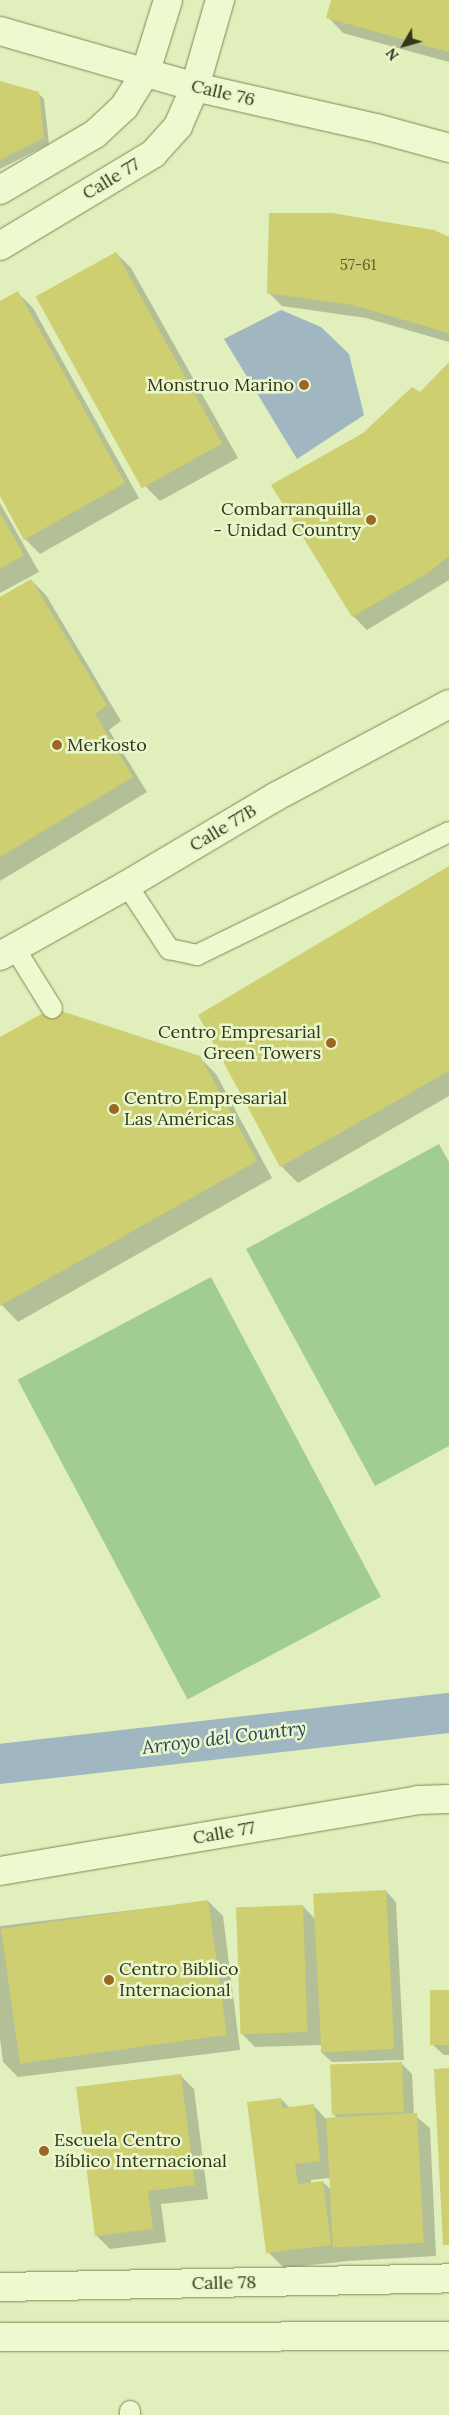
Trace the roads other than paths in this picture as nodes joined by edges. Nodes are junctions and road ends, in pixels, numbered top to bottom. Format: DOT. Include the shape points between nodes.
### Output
graph roads {
  1 [pos="168,0"];
  2 [pos="220,0"];
  3 [pos="0,30"];
  4 [pos="145,74"];
  5 [pos="195,87"];
  6 [pos="449,148"];
  7 [pos="0,190"];
  8 [pos="0,246"];
  9 [pos="449,704"];
  10 [pos="449,832"];
  11 [pos="127,885"];
  12 [pos="7,952"];
  13 [pos="52,1008"];
  14 [pos="449,1799"];
  15 [pos="0,1871"];
  16 [pos="449,2278"];
  17 [pos="0,2287"];
  18 [pos="449,2336"];
  19 [pos="0,2337"];
  1 -- 4 [label="street"];
  2 -- 5 [label="street, Calle 77"];
  3 -- 4 [label="street, Calle 76"];
  4 -- 5 [label="street, Calle 76"];
  4 -- 7 [label="street" via="124,107 95,134"];
  5 -- 6 [label="street, Calle 76"];
  5 -- 8 [label="street, Calle 77" via="178,126 153,154"];
  9 -- 11 [label="street, Calle 77B" via="275,797"];
  10 -- 11 [label="lane" via="197,955 169,949"];
  11 -- 12 [label="street, Calle 77B"];
  12 -- 13 [label="lane"];
  14 -- 15 [label="street, Calle 77" via="418,1800"];
  16 -- 17 [label="street, Calle 78"];
  18 -- 19 [label="street"];
}
